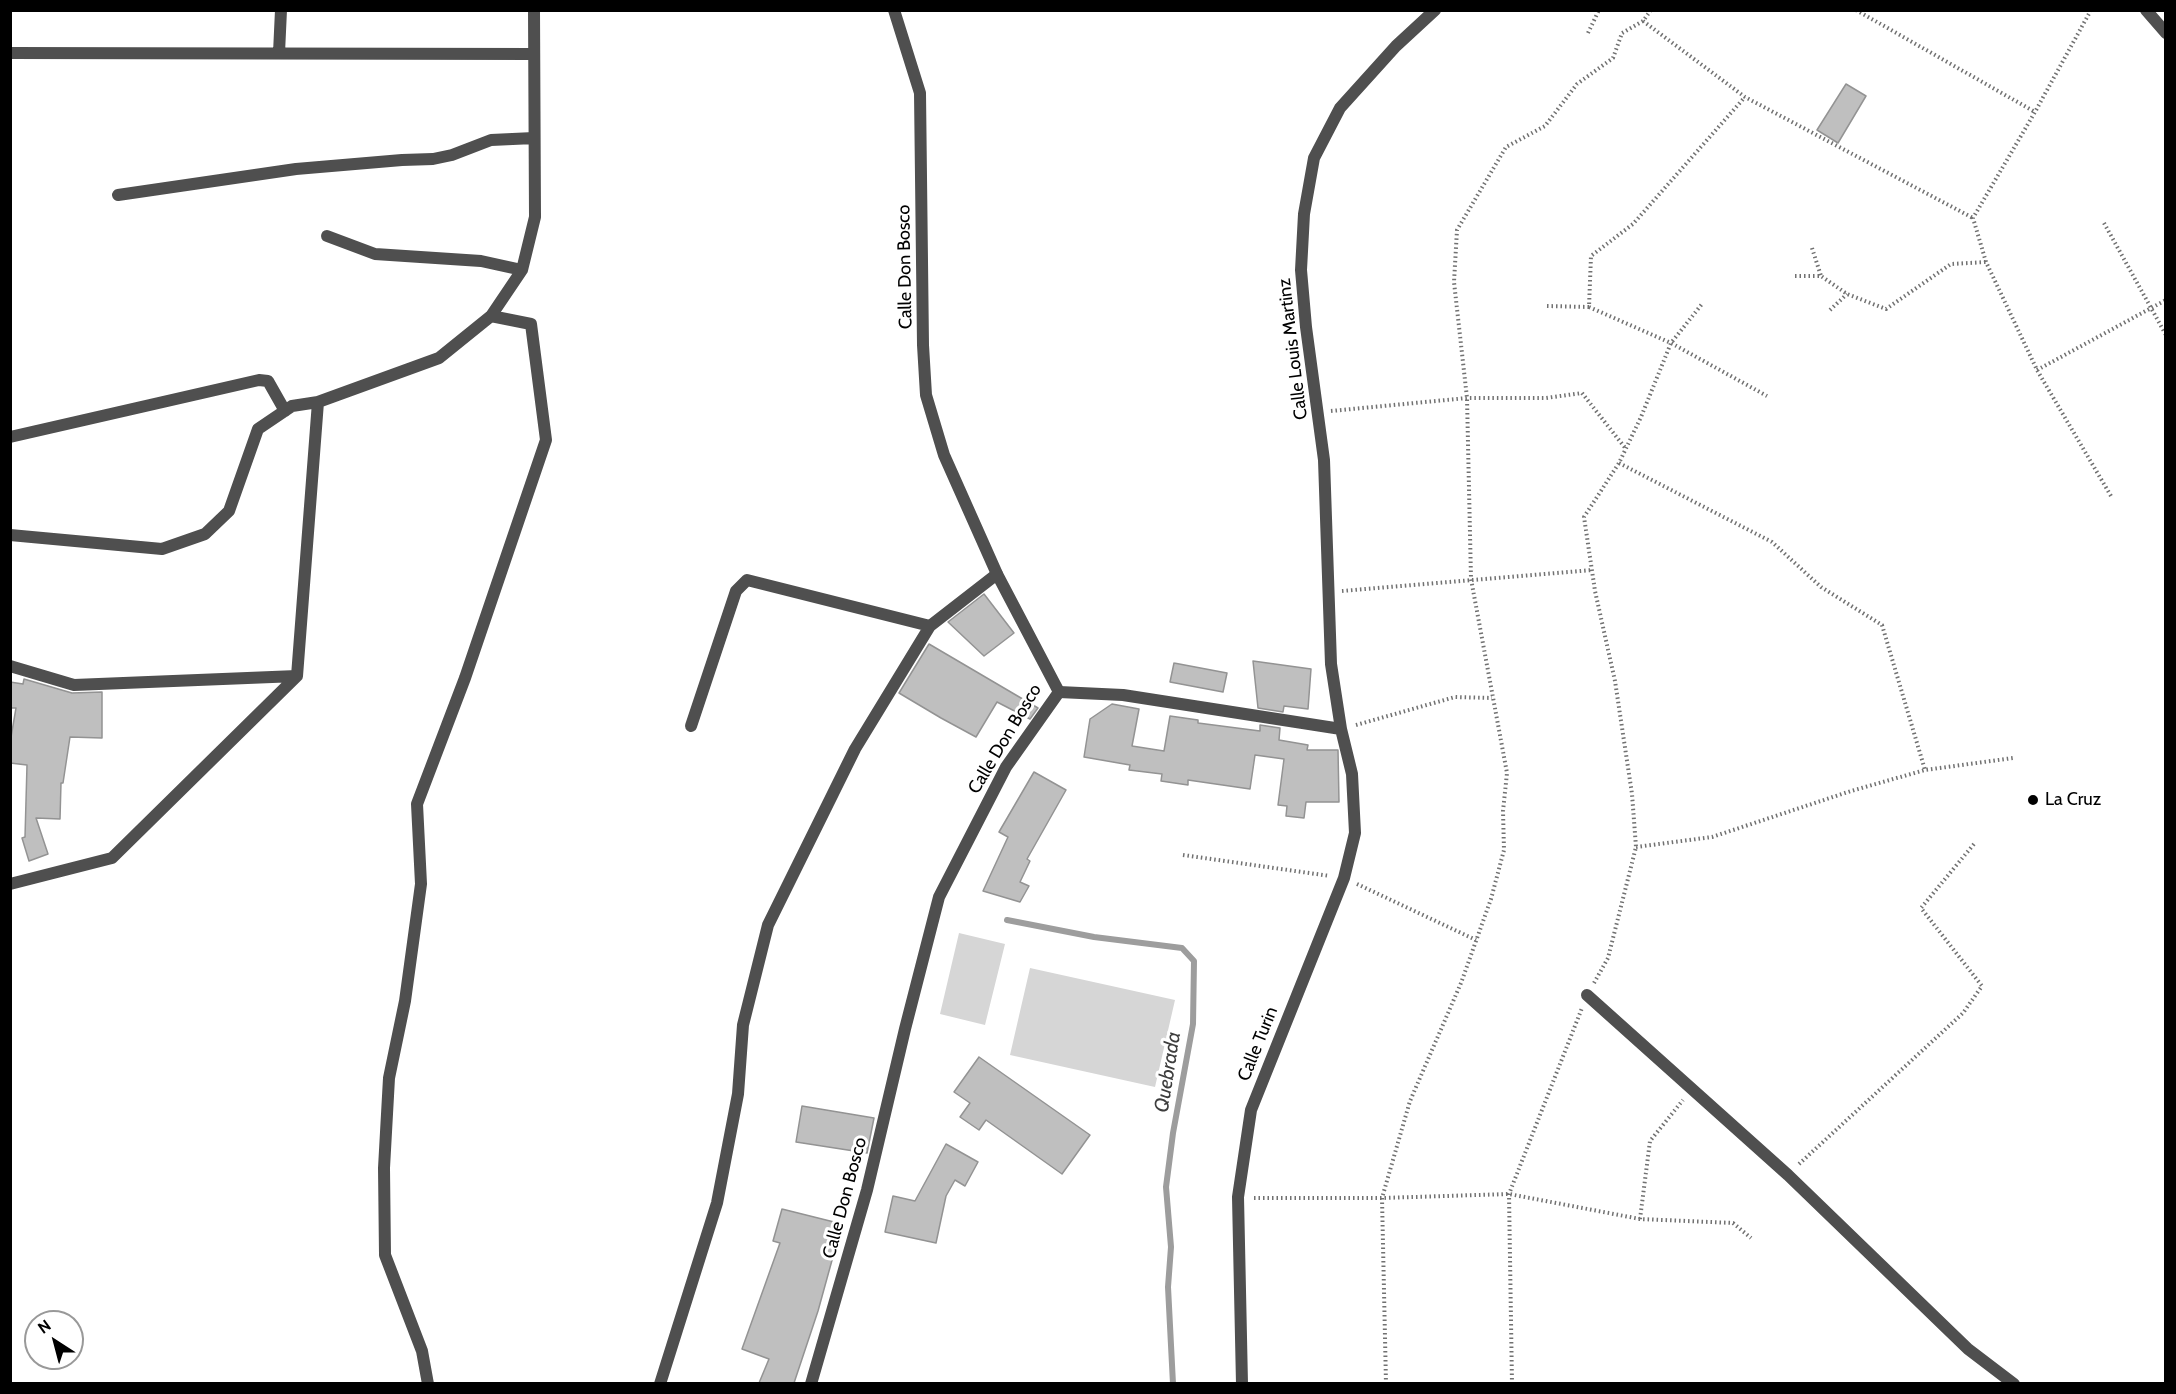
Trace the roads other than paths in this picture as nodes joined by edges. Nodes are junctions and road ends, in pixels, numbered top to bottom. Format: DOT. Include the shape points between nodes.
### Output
graph roads {
  1 [pos="281,10"];
  2 [pos="534,10"];
  3 [pos="894,10"];
  4 [pos="1435,10"];
  5 [pos="2146,10"];
  6 [pos="2166,33"];
  7 [pos="10,52"];
  8 [pos="279,53"];
  9 [pos="533,54"];
  10 [pos="534,138"];
  11 [pos="118,195"];
  12 [pos="327,237"];
  13 [pos="522,270"];
  14 [pos="491,316"];
  15 [pos="318,402"];
  16 [pos="285,411"];
  17 [pos="10,437"];
  18 [pos="10,535"];
  19 [pos="997,574"];
  20 [pos="930,626"];
  21 [pos="10,666"];
  22 [pos="297,676"];
  23 [pos="1059,692"];
  24 [pos="691,726"];
  25 [pos="1341,729"];
  26 [pos="10,884"];
  27 [pos="1587,995"];
  28 [pos="428,1383"];
  29 [pos="660,1383"];
  30 [pos="812,1383"];
  31 [pos="1242,1383"];
  32 [pos="2014,1383"];
  1 -- 8 [label="street"];
  2 -- 9 [label="street"];
  3 -- 19 [label="street, Calle Don Bosco" via="920,93 926,395 944,455"];
  4 -- 25 [label="street, Calle Louis Martinz" via="1340,108 1314,158 1304,214 1301,270 1324,460 1331,664"];
  5 -- 6 [label="street"];
  7 -- 8 [label="street"];
  8 -- 9 [label="street"];
  9 -- 10 [label="street"];
  10 -- 11 [label="street" via="491,140 433,159 296,169"];
  10 -- 13 [label="street" via="535,217"];
  12 -- 13 [label="street" via="375,254 481,261"];
  13 -- 14 [label="street"];
  14 -- 15 [label="street" via="439,358"];
  14 -- 28 [label="street" via="531,324 546,440 465,678 417,804 422,884 389,1078 384,1256 422,1351"];
  15 -- 16 [label="street"];
  15 -- 22 [label="street"];
  16 -- 17 [label="street" via="268,381 259,380"];
  16 -- 18 [label="street" via="258,429 229,511 205,534 162,549"];
  19 -- 20 [label="street"];
  19 -- 23 [label="street, Calle Don Bosco"];
  20 -- 24 [label="street" via="747,579 736,591"];
  20 -- 29 [label="street" via="855,749 768,925 743,1025 738,1094 717,1203"];
  21 -- 22 [label="street" via="74,685"];
  22 -- 26 [label="street" via="112,858"];
  23 -- 25 [label="street" via="1123,694"];
  23 -- 30 [label="street, Calle Don Bosco" via="1006,767 939,897 867,1190"];
  25 -- 31 [label="street, Calle Turin" via="1352,774 1355,833 1344,879 1251,1110 1238,1197"];
  27 -- 32 [label="street" via="1788,1175 1968,1349"];
}
